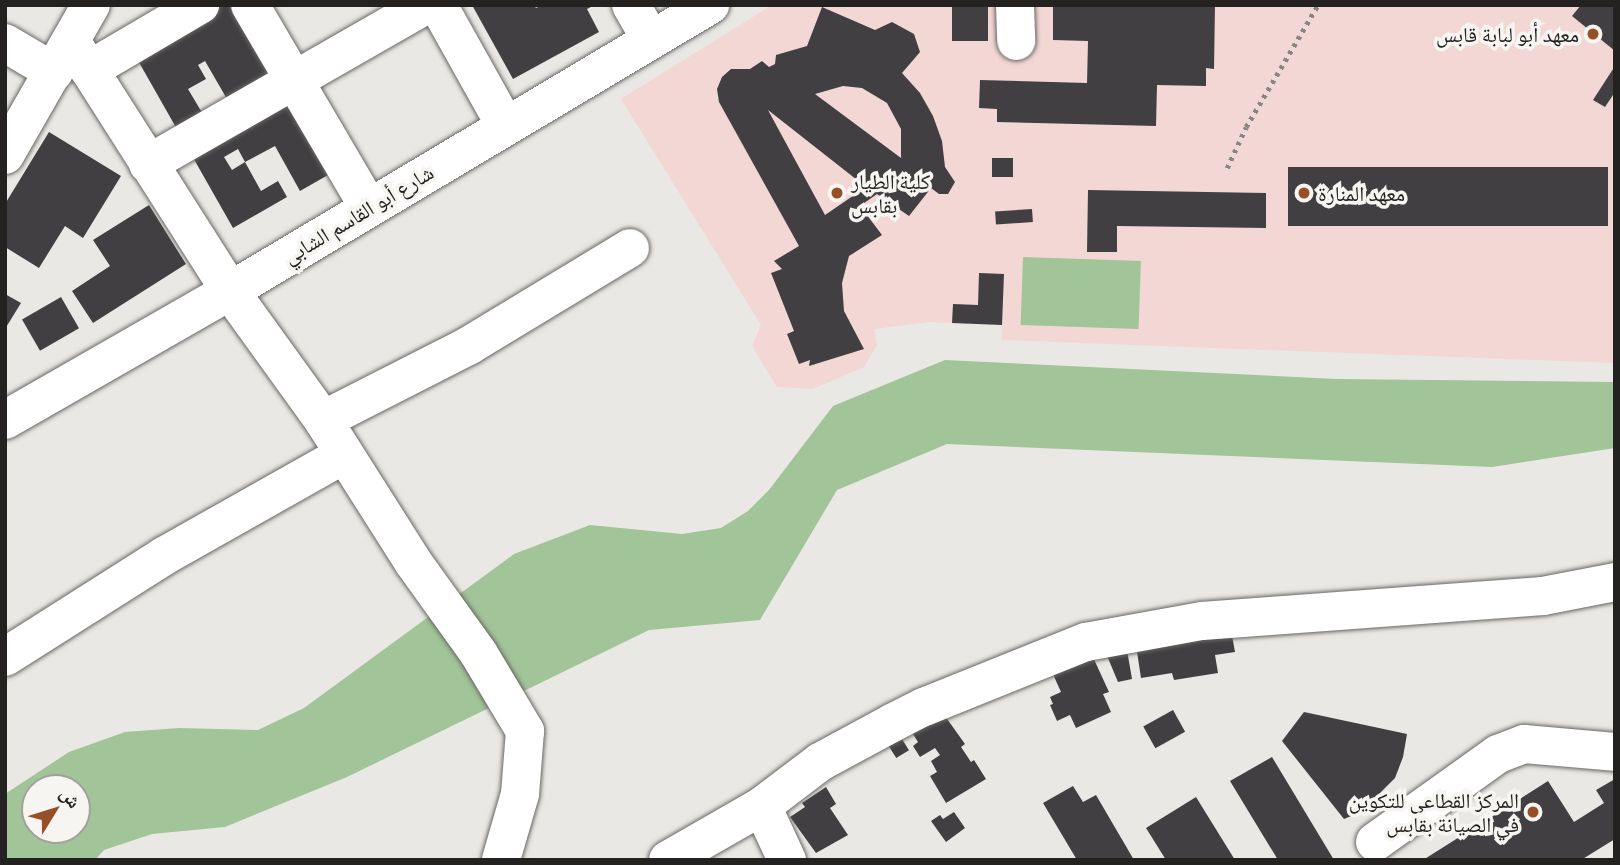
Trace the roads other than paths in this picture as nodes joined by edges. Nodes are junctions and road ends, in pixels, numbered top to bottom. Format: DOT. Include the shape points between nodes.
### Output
graph roads {
  1 [pos="91,5"];
  2 [pos="201,5"];
  3 [pos="250,5"];
  4 [pos="426,5"];
  5 [pos="438,5"];
  6 [pos="631,5"];
  7 [pos="710,5"];
  8 [pos="652,39"];
  9 [pos="5,43"];
  10 [pos="71,61"];
  11 [pos="295,81"];
  12 [pos="505,125"];
  13 [pos="5,155"];
  14 [pos="148,164"];
  15 [pos="369,208"];
  16 [pos="630,248"];
  17 [pos="230,291"];
  18 [pos="5,420"];
  19 [pos="323,420"];
  20 [pos="343,455"];
  21 [pos="1615,582"];
  22 [pos="5,657"];
  23 [pos="1615,752"];
  24 [pos="762,806"];
  25 [pos="1375,842"];
  26 [pos="501,860"];
  27 [pos="668,860"];
  28 [pos="788,860"];
  1 -- 10 [label="street"];
  2 -- 10 [label="street"];
  3 -- 11 [label="street"];
  4 -- 11 [label="street"];
  5 -- 12 [label="street"];
  6 -- 8 [label="street"];
  7 -- 8 [label="street, شارع أبو القاسم الشابي"];
  8 -- 12 [label="street, شارع أبو القاسم الشابي"];
  9 -- 10 [label="street"];
  10 -- 13 [label="street"];
  10 -- 14 [label="street"];
  11 -- 14 [label="street"];
  11 -- 15 [label="street"];
  12 -- 15 [label="street, شارع أبو القاسم الشابي"];
  14 -- 17 [label="street"];
  15 -- 17 [label="street, شارع أبو القاسم الشابي"];
  16 -- 19 [label="street" via="470,345"];
  17 -- 18 [label="street, شارع أبو القاسم الشابي"];
  17 -- 19 [label="street"];
  19 -- 20 [label="street"];
  20 -- 22 [label="street" via="164,556"];
  20 -- 26 [label="street" via="525,731 520,794"];
  21 -- 24 [label="street" via="1543,596 1202,621 1100,639 924,706 820,762"];
  23 -- 25 [label="street" via="1524,744 1498,754"];
  24 -- 27 [label="street"];
  24 -- 28 [label="street"];
}
